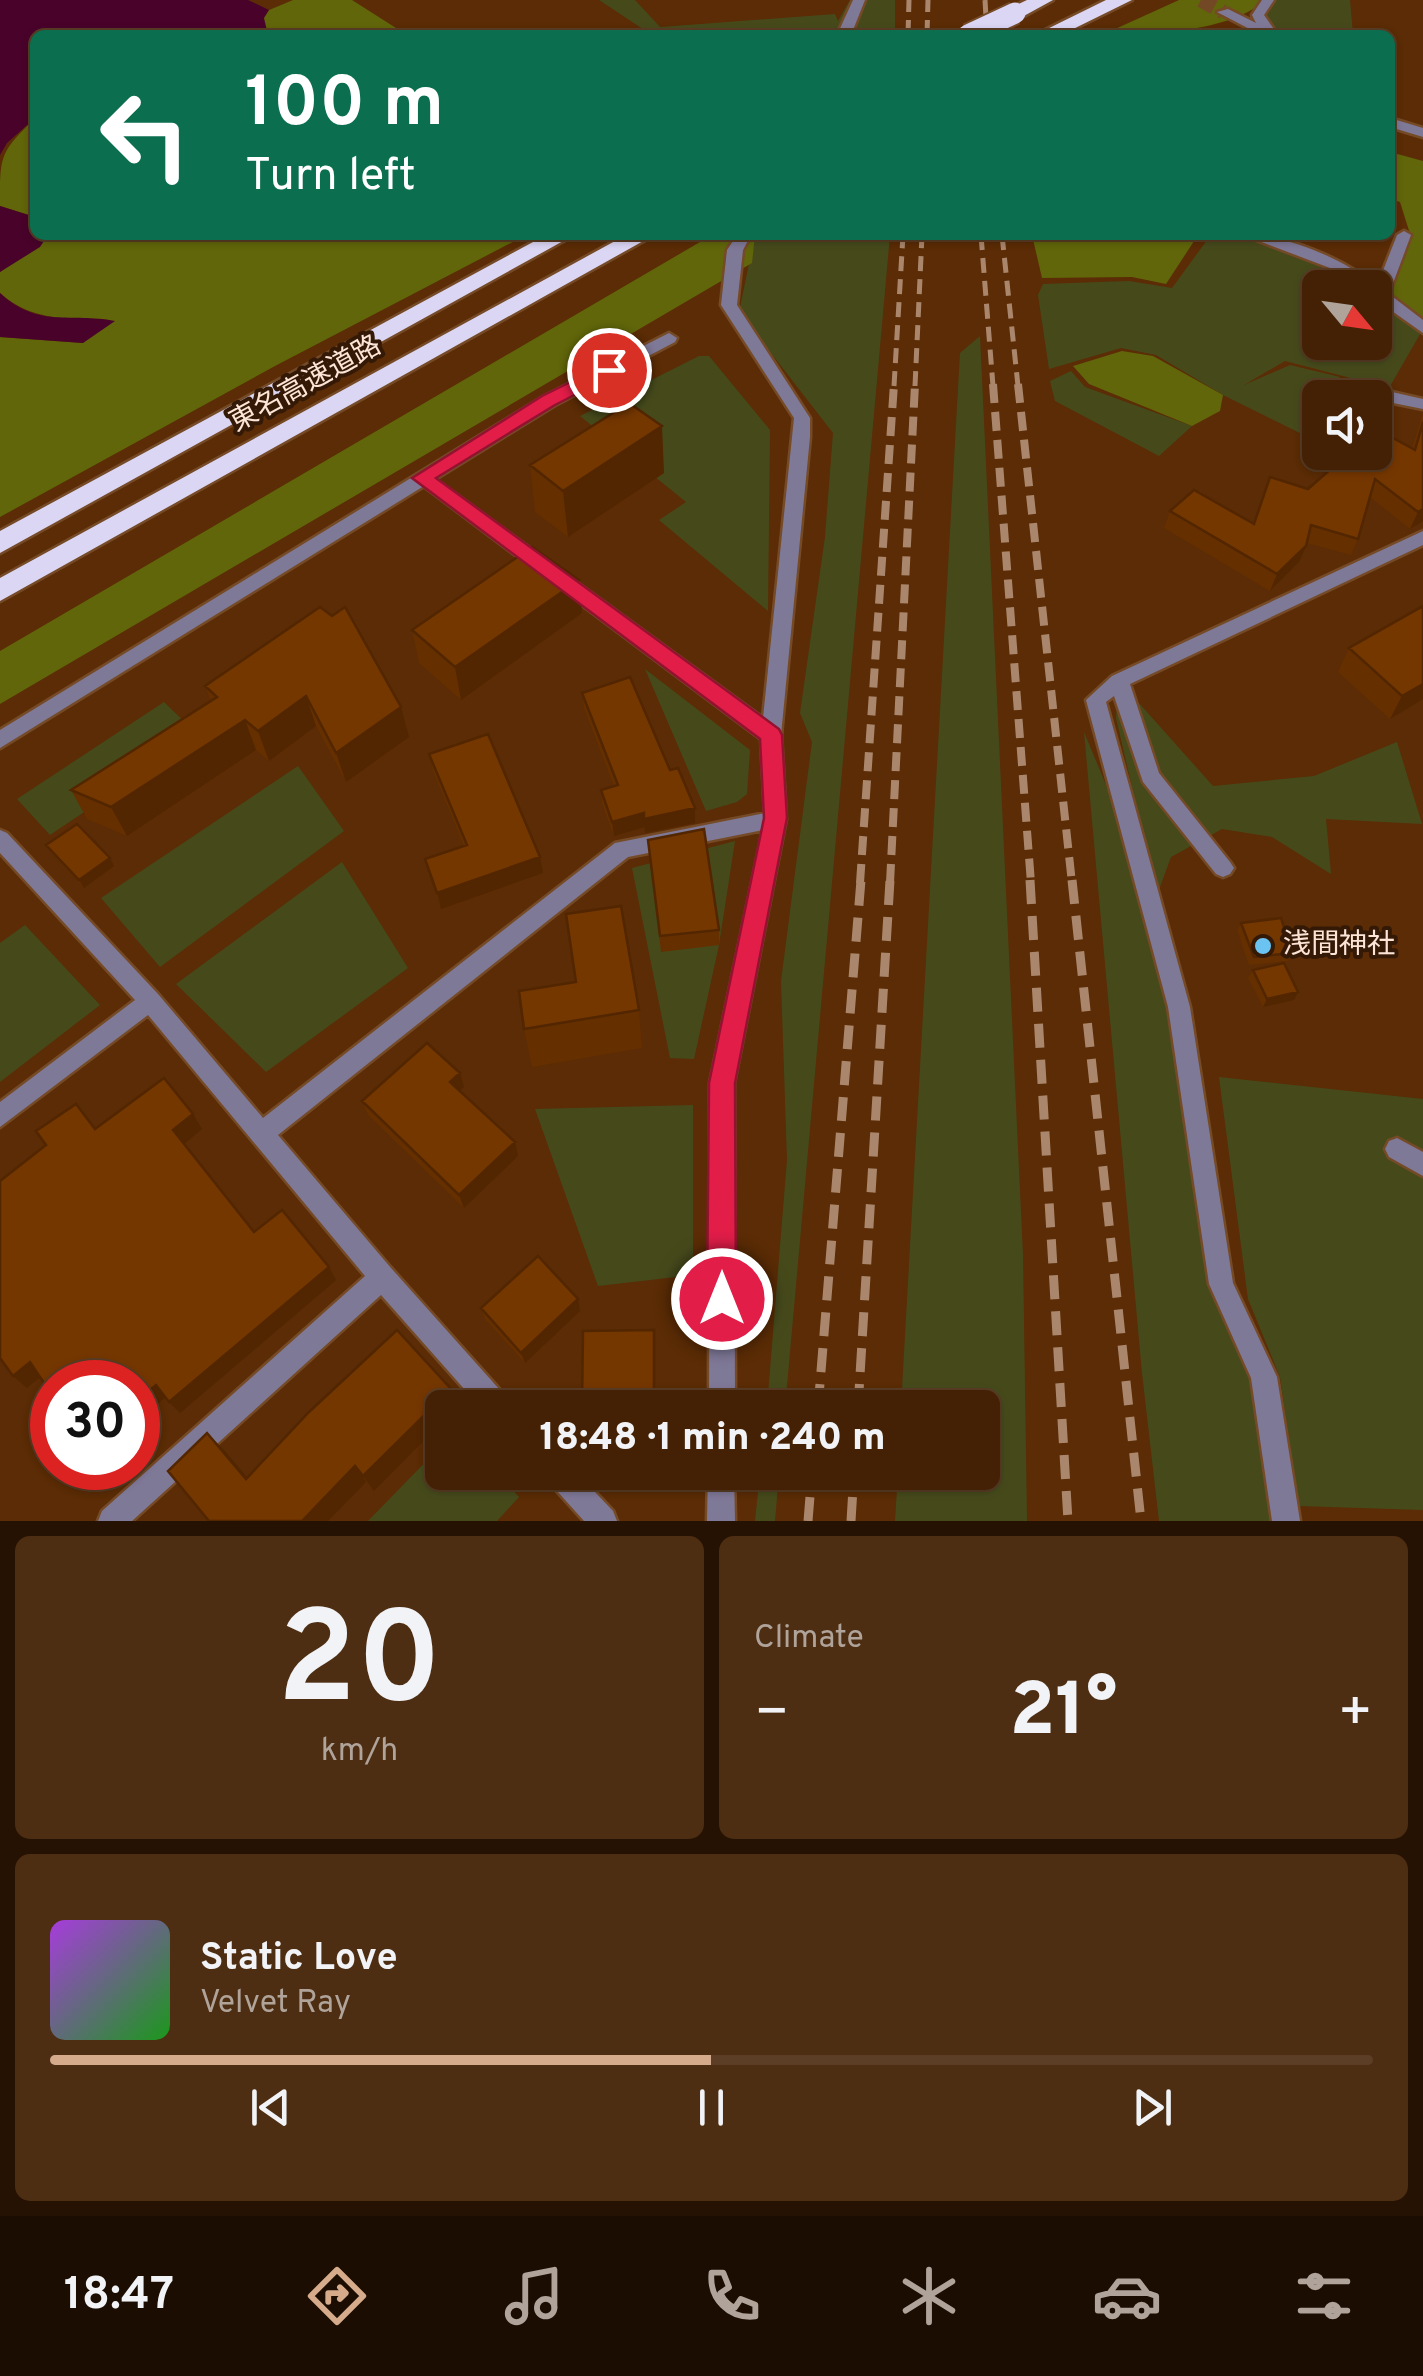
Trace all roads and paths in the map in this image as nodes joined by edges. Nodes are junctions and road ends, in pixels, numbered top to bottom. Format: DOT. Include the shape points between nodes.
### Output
graph roads {
  1 [pos="859,0"];
  2 [pos="1043,0"];
  3 [pos="1122,0"];
  4 [pos="1268,0"];
  5 [pos="1223,12"];
  6 [pos="846,30"];
  7 [pos="979,30"];
  8 [pos="1057,30"];
  9 [pos="1261,30"];
  10 [pos="1267,30"];
  11 [pos="1395,124"];
  12 [pos="1423,133"];
  13 [pos="1404,235"];
  14 [pos="554,240"];
  15 [pos="634,240"];
  16 [pos="741,240"];
  17 [pos="1264,240"];
  18 [pos="1343,270"];
  19 [pos="1386,270"];
  20 [pos="1392,306"];
  21 [pos="1423,328"];
  22 [pos="669,338"];
  23 [pos="1392,397"];
  24 [pos="1423,404"];
  25 [pos="422,478"];
  26 [pos="1423,537"];
  27 [pos="0,544"];
  28 [pos="0,590"];
  29 [pos="1118,681"];
  30 [pos="771,735"];
  31 [pos="0,740"];
  32 [pos="776,818"];
  33 [pos="0,839"];
  34 [pos="1223,868"];
  35 [pos="150,1002"];
  36 [pos="0,1116"];
  37 [pos="262,1133"];
  38 [pos="1397,1149"];
  39 [pos="1423,1165"];
  40 [pos="382,1277"];
  41 [pos="483,1390"];
  42 [pos="722,1390"];
  43 [pos="571,1490"];
  44 [pos="722,1490"];
  45 [pos="592,1518"];
  46 [pos="112,1521"];
  47 [pos="721,1521"];
  48 [pos="1286,1521"];
  1 -- 6 [label="street"];
  2 -- 7 [label="highway, bridge"];
  3 -- 8 [label="highway"];
  4 -- 10 [label="street" via="1258,15"];
  5 -- 9 [label="street"];
  11 -- 12 [label="street"];
  13 -- 19 [label="street"];
  14 -- 27 [label="highway, 東名高速道路"];
  15 -- 28 [label="highway, 東名高速道路"];
  16 -- 30 [label="street" via="729,306 802,418"];
  17 -- 18 [label="street"];
  20 -- 21 [label="street"];
  22 -- 25 [label="street"];
  23 -- 24 [label="street"];
  25 -- 30 [label="street"];
  25 -- 31 [label="street"];
  26 -- 29 [label="street"];
  29 -- 34 [label="street" via="1150,776"];
  29 -- 48 [label="street" via="1096,700 1178,1007 1221,1284 1264,1376"];
  30 -- 32 [label="street"];
  32 -- 37 [label="street" via="622,850"];
  32 -- 42 [label="street" via="722,1083"];
  33 -- 35 [label="street"];
  35 -- 36 [label="street"];
  35 -- 37 [label="street"];
  37 -- 40 [label="street"];
  38 -- 39 [label="street"];
  40 -- 41 [label="street"];
  40 -- 46 [label="street"];
  43 -- 45 [label="street"];
  44 -- 47 [label="street"];
}
